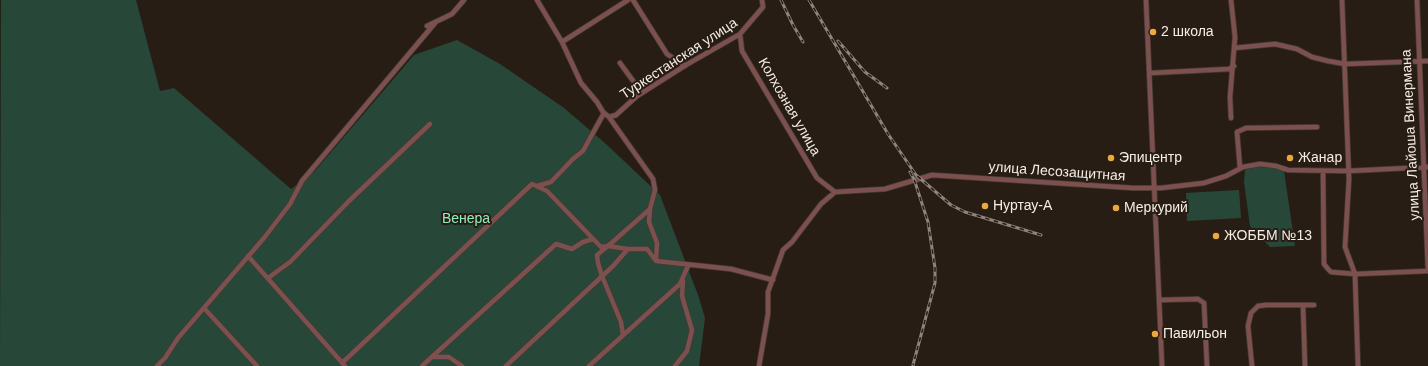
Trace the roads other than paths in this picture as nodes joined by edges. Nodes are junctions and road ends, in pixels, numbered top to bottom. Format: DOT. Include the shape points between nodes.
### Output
graph roads {
  1 [pos="464,0"];
  2 [pos="537,0"];
  3 [pos="628,0"];
  4 [pos="633,0"];
  5 [pos="762,0"];
  6 [pos="1146,0"];
  7 [pos="1231,0"];
  8 [pos="1342,0"];
  9 [pos="1417,0"];
  10 [pos="435,23"];
  11 [pos="427,26"];
  12 [pos="740,34"];
  13 [pos="562,42"];
  14 [pos="1234,48"];
  15 [pos="1418,61"];
  16 [pos="1428,61"];
  17 [pos="620,63"];
  18 [pos="1345,64"];
  19 [pos="684,66"];
  20 [pos="1234,66"];
  21 [pos="1151,73"];
  22 [pos="642,93"];
  23 [pos="604,113"];
  24 [pos="609,117"];
  25 [pos="1231,118"];
  26 [pos="430,124"];
  27 [pos="1317,127"];
  28 [pos="1426,167"];
  29 [pos="1240,168"];
  30 [pos="1323,170"];
  31 [pos="1348,171"];
  32 [pos="538,186"];
  33 [pos="1154,188"];
  34 [pos="835,192"];
  35 [pos="650,209"];
  36 [pos="593,239"];
  37 [pos="608,246"];
  38 [pos="628,250"];
  39 [pos="248,256"];
  40 [pos="656,261"];
  41 [pos="688,266"];
  42 [pos="1428,270"];
  43 [pos="1355,274"];
  44 [pos="602,276"];
  45 [pos="683,277"];
  46 [pos="268,278"];
  47 [pos="773,280"];
  48 [pos="1160,300"];
  49 [pos="1303,305"];
  50 [pos="1314,305"];
  51 [pos="204,308"];
  52 [pos="623,335"];
  53 [pos="432,357"];
  54 [pos="344,365"];
  55 [pos="157,366"];
  56 [pos="257,366"];
  57 [pos="422,366"];
  58 [pos="462,366"];
  59 [pos="506,366"];
  60 [pos="589,366"];
  61 [pos="675,366"];
  62 [pos="760,366"];
  63 [pos="1162,366"];
  64 [pos="1207,366"];
  65 [pos="1252,366"];
  66 [pos="1305,366"];
  67 [pos="1358,366"];
  1 -- 10 [label="street" via="452,14"];
  2 -- 13 [label="street"];
  3 -- 13 [label="street"];
  4 -- 19 [label="street" via="667,54"];
  5 -- 12 [label="street, Туркестанская улица" via="763,7"];
  6 -- 21 [label="street"];
  7 -- 14 [label="street"];
  8 -- 18 [label="street"];
  9 -- 15 [label="street, улица Лайоша Винермана"];
  10 -- 11 [label="street"];
  10 -- 39 [label="street" via="302,181 290,204"];
  12 -- 19 [label="street, Туркестанская улица"];
  12 -- 34 [label="street, Колхозная улица" via="742,51 817,178"];
  13 -- 23 [label="street" via="581,83"];
  14 -- 18 [label="street" via="1275,44"];
  14 -- 20 [label="street"];
  15 -- 16 [label="street"];
  15 -- 18 [label="street"];
  15 -- 28 [label="street, улица Лайоша Винермана"];
  17 -- 22 [label="street"];
  18 -- 31 [label="street"];
  19 -- 22 [label="street, Туркестанская улица"];
  20 -- 21 [label="street" via="1229,69"];
  20 -- 25 [label="street" via="1230,97"];
  21 -- 33 [label="street"];
  22 -- 24 [label="street, Туркестанская улица" via="616,115"];
  23 -- 24 [label="street"];
  23 -- 32 [label="street" via="583,152 551,182"];
  24 -- 35 [label="street" via="653,179 655,190"];
  26 -- 46 [label="street" via="349,201 290,262"];
  27 -- 29 [label="street" via="1246,128 1237,132"];
  28 -- 31 [label="street, улица Лесозащитная"];
  28 -- 42 [label="street, улица Лайоша Винермана"];
  29 -- 30 [label="street, улица Лесозащитная" via="1260,164 1288,170"];
  29 -- 33 [label="street, улица Лесозащитная" via="1204,183"];
  30 -- 31 [label="street, улица Лесозащитная"];
  30 -- 43 [label="street" via="1324,264 1331,272"];
  31 -- 43 [label="street" via="1345,247"];
  32 -- 36 [label="street" via="547,191"];
  32 -- 54 [label="street" via="532,184"];
  33 -- 34 [label="street, улица Лесозащитная" via="932,174 885,189"];
  33 -- 48 [label="street"];
  34 -- 47 [label="street" via="821,204 783,250"];
  35 -- 37 [label="street"];
  35 -- 40 [label="street" via="650,222 657,243"];
  36 -- 37 [label="street" via="601,247"];
  36 -- 53 [label="street" via="572,249 556,244"];
  37 -- 38 [label="street"];
  37 -- 44 [label="street" via="597,255"];
  38 -- 40 [label="street" via="647,249"];
  38 -- 44 [label="street"];
  39 -- 46 [label="street"];
  39 -- 51 [label="street"];
  40 -- 41 [label="street"];
  41 -- 45 [label="street"];
  41 -- 47 [label="street" via="731,269"];
  42 -- 43 [label="street"];
  43 -- 67 [label="street"];
  44 -- 52 [label="street" via="621,322"];
  44 -- 59 [label="street"];
  45 -- 52 [label="street" via="680,284"];
  45 -- 61 [label="street" via="682,296 692,330 687,351"];
  46 -- 54 [label="street"];
  47 -- 62 [label="street" via="768,292 768,314"];
  48 -- 63 [label="street"];
  48 -- 64 [label="street" via="1198,299 1204,303"];
  49 -- 50 [label="street"];
  49 -- 65 [label="street" via="1258,306 1250,313 1248,326"];
  49 -- 66 [label="street"];
  51 -- 55 [label="street"];
  51 -- 56 [label="street"];
  52 -- 60 [label="street"];
  53 -- 57 [label="street"];
  53 -- 58 [label="street" via="449,357"];
}
